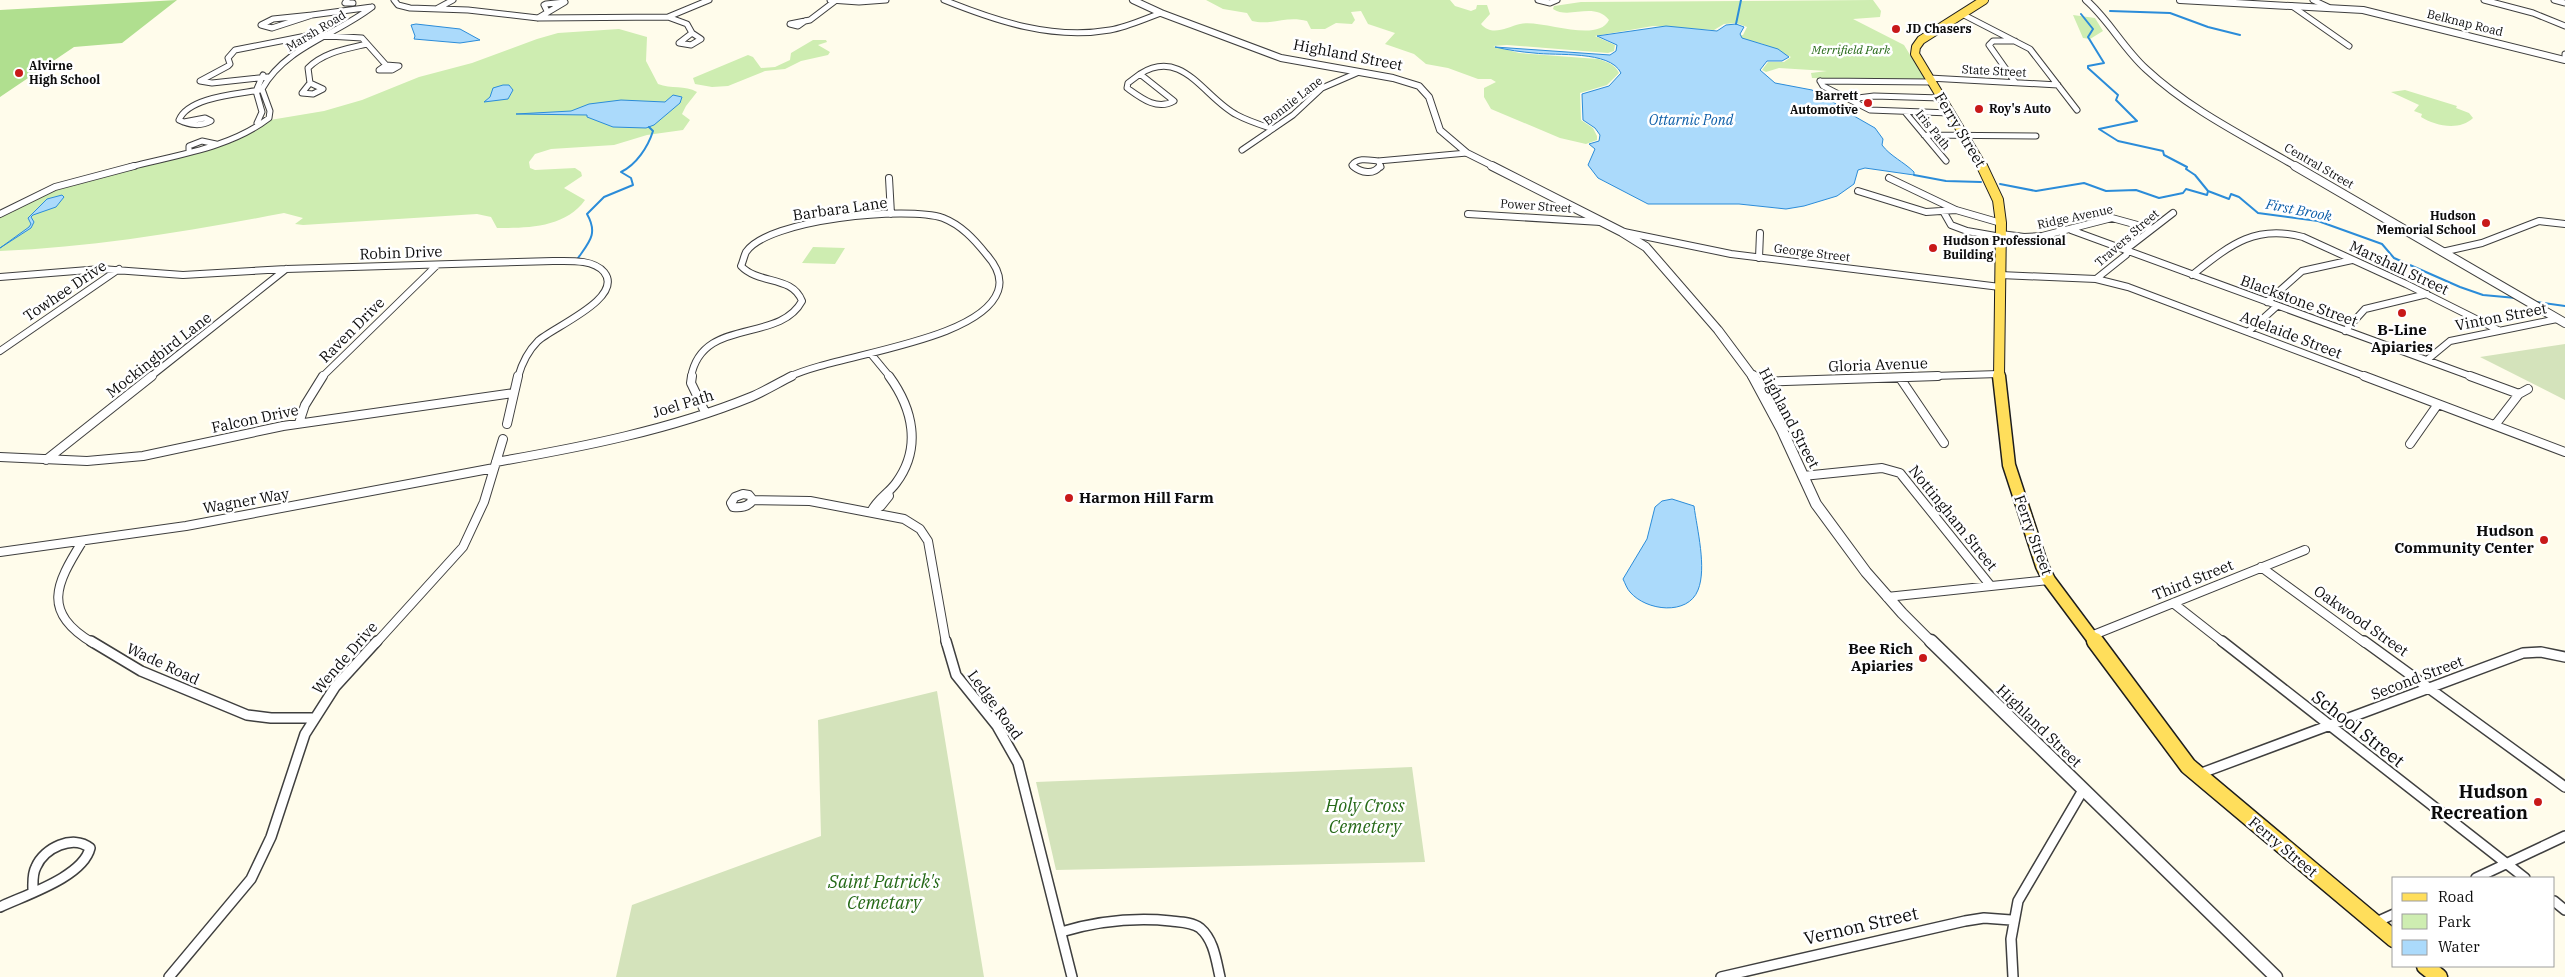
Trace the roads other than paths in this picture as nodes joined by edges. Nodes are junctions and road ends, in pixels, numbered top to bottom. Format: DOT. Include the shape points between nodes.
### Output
graph roads {
  1 [pos="347,0"];
  2 [pos="394,0"];
  3 [pos="453,0"];
  4 [pos="709,0"];
  5 [pos="832,0"];
  6 [pos="886,0"];
  7 [pos="944,0"];
  8 [pos="1133,0"];
  9 [pos="1538,0"];
  10 [pos="1557,0"];
  11 [pos="1984,0"];
  12 [pos="2086,0"];
  13 [pos="2180,0"];
  14 [pos="2313,0"];
  15 [pos="2484,0"];
  16 [pos="2554,0"];
  17 [pos="2565,3"];
  18 [pos="353,4"];
  19 [pos="2292,6"];
  20 [pos="2328,7"];
  21 [pos="436,9"];
  22 [pos="547,11"];
  23 [pos="1161,13"];
  24 [pos="1962,14"];
  25 [pos="312,15"];
  26 [pos="2542,16"];
  27 [pos="668,17"];
  28 [pos="538,18"];
  29 [pos="2565,19"];
  30 [pos="805,22"];
  31 [pos="2565,26"];
  32 [pos="692,33"];
  33 [pos="326,35"];
  34 [pos="2017,41"];
  35 [pos="367,44"];
  36 [pos="2349,46"];
  37 [pos="2565,58"];
  38 [pos="386,65"];
  39 [pos="1359,72"];
  40 [pos="1140,74"];
  41 [pos="268,77"];
  42 [pos="261,78"];
  43 [pos="1930,80"];
  44 [pos="310,82"];
  45 [pos="2015,82"];
  46 [pos="2058,84"];
  47 [pos="259,90"];
  48 [pos="1941,98"];
  49 [pos="1850,99"];
  50 [pos="2077,110"];
  51 [pos="1905,112"];
  52 [pos="1950,113"];
  53 [pos="184,122"];
  54 [pos="1273,129"];
  55 [pos="1924,136"];
  56 [pos="2036,136"];
  57 [pos="1965,137"];
  58 [pos="1242,150"];
  59 [pos="1467,153"];
  60 [pos="1378,161"];
  61 [pos="1946,161"];
  62 [pos="889,178"];
  63 [pos="1889,178"];
  64 [pos="1858,191"];
  65 [pos="1956,210"];
  66 [pos="1943,211"];
  67 [pos="2173,213"];
  68 [pos="0,214"];
  69 [pos="891,214"];
  70 [pos="1468,214"];
  71 [pos="1601,222"];
  72 [pos="2565,224"];
  73 [pos="2152,229"];
  74 [pos="2071,230"];
  75 [pos="2001,231"];
  76 [pos="1622,232"];
  77 [pos="1760,233"];
  78 [pos="2128,252"];
  79 [pos="2442,252"];
  80 [pos="1759,258"];
  81 [pos="2352,260"];
  82 [pos="437,265"];
  83 [pos="120,269"];
  84 [pos="286,269"];
  85 [pos="2192,275"];
  86 [pos="0,278"];
  87 [pos="2096,279"];
  88 [pos="2000,281"];
  89 [pos="2427,294"];
  90 [pos="2267,302"];
  91 [pos="2277,306"];
  92 [pos="2561,321"];
  93 [pos="2498,330"];
  94 [pos="2345,331"];
  95 [pos="2248,332"];
  96 [pos="0,351"];
  97 [pos="871,354"];
  98 [pos="2427,360"];
  99 [pos="2000,374"];
  100 [pos="1900,378"];
  101 [pos="1756,382"];
  102 [pos="2528,389"];
  103 [pos="514,393"];
  104 [pos="2519,394"];
  105 [pos="2438,404"];
  106 [pos="705,412"];
  107 [pos="299,423"];
  108 [pos="507,424"];
  109 [pos="2495,425"];
  110 [pos="503,440"];
  111 [pos="1944,443"];
  112 [pos="2410,444"];
  113 [pos="2565,452"];
  114 [pos="0,457"];
  115 [pos="46,460"];
  116 [pos="495,465"];
  117 [pos="1803,476"];
  118 [pos="753,500"];
  119 [pos="871,512"];
  120 [pos="82,542"];
  121 [pos="2305,550"];
  122 [pos="0,552"];
  123 [pos="2261,568"];
  124 [pos="2049,580"];
  125 [pos="1990,586"];
  126 [pos="1887,597"];
  127 [pos="2173,603"];
  128 [pos="2091,636"];
  129 [pos="2565,657"];
  130 [pos="2430,687"];
  131 [pos="314,718"];
  132 [pos="2329,727"];
  133 [pos="2197,775"];
  134 [pos="2565,787"];
  135 [pos="2083,790"];
  136 [pos="2565,836"];
  137 [pos="2508,864"];
  138 [pos="2478,877"];
  139 [pos="2524,877"];
  140 [pos="33,892"];
  141 [pos="2555,902"];
  142 [pos="0,907"];
  143 [pos="2565,910"];
  144 [pos="2392,915"];
  145 [pos="2011,920"];
  146 [pos="2374,923"];
  147 [pos="1060,932"];
  148 [pos="2392,937"];
  149 [pos="2426,967"];
  150 [pos="169,977"];
  151 [pos="1072,977"];
  152 [pos="1220,977"];
  153 [pos="1721,977"];
  154 [pos="2013,977"];
  155 [pos="2276,977"];
  156 [pos="2439,977"];
  1 -- 18 [label="street" via="345,3"];
  2 -- 21 [label="street" via="404,7"];
  3 -- 21 [label="street"];
  4 -- 27 [label="street"];
  5 -- 6 [label="street"];
  5 -- 30 [label="street"];
  7 -- 23 [label="street" via="997,21 1070,32 1110,30"];
  8 -- 23 [label="street, Highland Street"];
  9 -- 10 [label="street" via="1550,3"];
  11 -- 24 [label="main road"];
  12 -- 79 [label="street, Central Street" via="2103,16 2138,62 2178,96"];
  13 -- 19 [label="street, Belknap Road"];
  14 -- 20 [label="street"];
  15 -- 26 [label="street"];
  16 -- 17 [label="street"];
  18 -- 25 [label="street"];
  18 -- 33 [label="street, Marsh Road" via="372,7"];
  19 -- 20 [label="street, Belknap Road"];
  19 -- 36 [label="street"];
  20 -- 37 [label="street, Belknap Road" via="2381,14"];
  21 -- 28 [label="street"];
  22 -- 28 [label="street"];
  23 -- 39 [label="street, Highland Street" via="1281,58"];
  24 -- 34 [label="street"];
  24 -- 43 [label="main road, Ferry Street" via="1917,44 1916,57"];
  25 -- 25 [label="street" via="274,27 260,25 274,19"];
  26 -- 29 [label="street"];
  26 -- 31 [label="street"];
  27 -- 28 [label="street"];
  27 -- 32 [label="street" via="687,24"];
  33 -- 35 [label="street" via="358,37"];
  33 -- 41 [label="street, Marsh Road" via="283,62"];
  33 -- 42 [label="street, Marsh Road" via="284,58"];
  33 -- 42 [label="street" via="306,35 239,48 228,58 228,66 200,81 212,83"];
  34 -- 45 [label="street" via="1993,41 1989,44"];
  34 -- 46 [label="street" via="2034,53"];
  35 -- 38 [label="street"];
  35 -- 44 [label="street" via="314,62 308,71"];
  39 -- 54 [label="street, Bonnie Lane" via="1322,88"];
  39 -- 59 [label="street, Highland Street" via="1403,80 1424,89 1440,130"];
  40 -- 40 [label="street" via="1128,83 1127,88 1152,104 1172,103 1172,99"];
  40 -- 54 [label="street" via="1157,66 1178,68 1236,115"];
  41 -- 42 [label="street"];
  41 -- 47 [label="street, Marsh Road"];
  42 -- 47 [label="street, Marsh Road"];
  43 -- 45 [label="street, State Street"];
  43 -- 48 [label="main road, Ferry Street"];
  43 -- 49 [label="street, State Street" via="1820,81 1823,86"];
  45 -- 46 [label="street, State Street"];
  46 -- 50 [label="street"];
  47 -- 53 [label="street" via="194,105 179,115 179,120"];
  47 -- 68 [label="street" via="270,111 269,118 250,132 61,186"];
  48 -- 49 [label="street" via="1874,96"];
  48 -- 52 [label="main road, Ferry Street"];
  49 -- 51 [label="street" via="1870,110"];
  51 -- 52 [label="street"];
  51 -- 55 [label="street, Iris Path"];
  52 -- 57 [label="main road, Ferry Street"];
  54 -- 58 [label="street, Bonnie Lane"];
  55 -- 57 [label="street"];
  55 -- 61 [label="street, Iris Path"];
  56 -- 57 [label="street"];
  57 -- 75 [label="main road, Ferry Street" via="1993,186 2000,208"];
  59 -- 60 [label="street"];
  59 -- 71 [label="street, Highland Street"];
  60 -- 60 [label="street" via="1363,158 1355,160 1352,165 1357,170 1370,172 1381,168"];
  62 -- 69 [label="street"];
  63 -- 65 [label="street"];
  64 -- 66 [label="street" via="1926,212"];
  65 -- 66 [label="street"];
  65 -- 75 [label="street"];
  66 -- 75 [label="street" via="1950,218 1951,225 1958,229"];
  67 -- 73 [label="street, Travers Street"];
  69 -- 97 [label="street, Barbara Lane" via="927,214 961,227 995,263 1000,284 994,300 967,321"];
  69 -- 106 [label="street, Barbara Lane" via="801,225 762,238 744,252 740,259 745,272 794,288 802,301 797,309 781,320 727,336 702,351 690,383"];
  70 -- 71 [label="street, Power Street"];
  71 -- 76 [label="street, Highland Street"];
  72 -- 79 [label="street" via="2538,221 2482,244"];
  73 -- 74 [label="street, Ridge Avenue" via="2112,218"];
  73 -- 78 [label="street, Travers Street" via="2129,247"];
  74 -- 75 [label="street, Ridge Avenue" via="2030,237"];
  74 -- 78 [label="street, Blackstone Street"];
  75 -- 88 [label="main road, Ferry Street"];
  76 -- 80 [label="street, George Street"];
  76 -- 101 [label="street, Highland Street" via="1646,247 1672,274"];
  77 -- 80 [label="street"];
  78 -- 85 [label="street, Blackstone Street"];
  78 -- 87 [label="street, Travers Street"];
  79 -- 92 [label="street, Central Street"];
  80 -- 88 [label="street, George Street"];
  81 -- 85 [label="street, Marshall Street" via="2287,232 2237,240"];
  81 -- 89 [label="street, Marshall Street"];
  81 -- 90 [label="street" via="2302,271"];
  82 -- 84 [label="street, Robin Drive"];
  82 -- 103 [label="street, Robin Drive" via="567,261 592,265 607,275 608,289 599,300 532,346"];
  82 -- 107 [label="street, Raven Drive" via="323,376 305,404"];
  83 -- 84 [label="street, Robin Drive" via="184,275"];
  83 -- 86 [label="street, Robin Drive"];
  83 -- 96 [label="street, Towhee Drive"];
  84 -- 115 [label="street, Mockingbird Lane"];
  85 -- 90 [label="street, Blackstone Street"];
  87 -- 88 [label="street, Adelaide Street"];
  87 -- 95 [label="street, Adelaide Street" via="2144,292"];
  88 -- 99 [label="main road, Ferry Street"];
  89 -- 93 [label="street, Marshall Street"];
  89 -- 94 [label="street" via="2365,309"];
  90 -- 91 [label="street, Blackstone Street"];
  91 -- 94 [label="street, Blackstone Street"];
  91 -- 95 [label="street"];
  92 -- 93 [label="street, Vinton Street"];
  93 -- 98 [label="street, Vinton Street" via="2450,340"];
  94 -- 98 [label="street, Blackstone Street"];
  95 -- 105 [label="street, Adelaide Street"];
  97 -- 106 [label="street, Joel Path" via="815,366 766,390"];
  97 -- 119 [label="street" via="904,399 913,426 906,467 881,506"];
  98 -- 104 [label="street, Blackstone Street"];
  99 -- 100 [label="street, Gloria Avenue"];
  99 -- 124 [label="main road, Ferry Street" via="2011,473"];
  100 -- 101 [label="street, Gloria Avenue"];
  100 -- 111 [label="street"];
  101 -- 117 [label="street, Highland Street"];
  102 -- 104 [label="street"];
  103 -- 107 [label="street, Falcon Drive"];
  103 -- 108 [label="street, Robin Drive"];
  104 -- 109 [label="street"];
  105 -- 109 [label="street, Adelaide Street"];
  105 -- 112 [label="street"];
  106 -- 116 [label="street, Joel Path" via="591,444"];
  107 -- 115 [label="street, Falcon Drive" via="156,454 97,460"];
  109 -- 113 [label="street, Adelaide Street"];
  110 -- 116 [label="street, Wende Drive"];
  114 -- 115 [label="street, Falcon Drive"];
  116 -- 120 [label="street, Wagner Way" via="293,507"];
  116 -- 131 [label="street, Wende Drive" via="469,540 335,687"];
  117 -- 125 [label="street, Nottingham Street" via="1882,468 1900,473"];
  117 -- 126 [label="street, Highland Street" via="1828,522"];
  118 -- 119 [label="street, Ledge Road" via="786,498"];
  119 -- 147 [label="street, Ledge Road" via="910,522 928,541 950,661 956,675 997,726 1018,763"];
  120 -- 122 [label="street, Wagner Way"];
  120 -- 131 [label="street, Wade Road" via="66,566 57,590 65,620 84,638 141,672 230,709 272,718"];
  121 -- 123 [label="street, Third Street"];
  123 -- 127 [label="street, Third Street"];
  123 -- 130 [label="street, Oakwood Street"];
  124 -- 125 [label="street"];
  124 -- 128 [label="main road, Ferry Street"];
  125 -- 126 [label="street"];
  126 -- 135 [label="street, Highland Street"];
  127 -- 128 [label="street, Third Street"];
  127 -- 132 [label="street, School Street"];
  128 -- 133 [label="main road, Ferry Street" via="2170,744"];
  129 -- 130 [label="street, Second Street" via="2541,652 2523,653"];
  130 -- 132 [label="street, Second Street"];
  130 -- 134 [label="street, Oakwood Street"];
  131 -- 150 [label="street, Wende Drive" via="298,750 271,837 254,873 236,899"];
  132 -- 133 [label="street, Second Street"];
  132 -- 137 [label="street, School Street"];
  133 -- 146 [label="main road, Ferry Street"];
  135 -- 145 [label="street" via="2027,882"];
  135 -- 155 [label="street, Highland Street"];
  136 -- 137 [label="street"];
  137 -- 138 [label="street"];
  137 -- 139 [label="street, School Street"];
  140 -- 140 [label="street" via="35,867 44,856 69,843 77,842 90,848 79,868"];
  140 -- 142 [label="street"];
  141 -- 143 [label="street"];
  144 -- 146 [label="street"];
  145 -- 153 [label="street, Vernon Street" via="1984,918 1965,921"];
  145 -- 154 [label="street" via="2009,950"];
  146 -- 148 [label="main road, Ferry Street"];
  147 -- 151 [label="street, Ledge Road"];
  147 -- 152 [label="street" via="1094,921 1124,917 1198,926 1213,944"];
  149 -- 156 [label="main road"];
}
